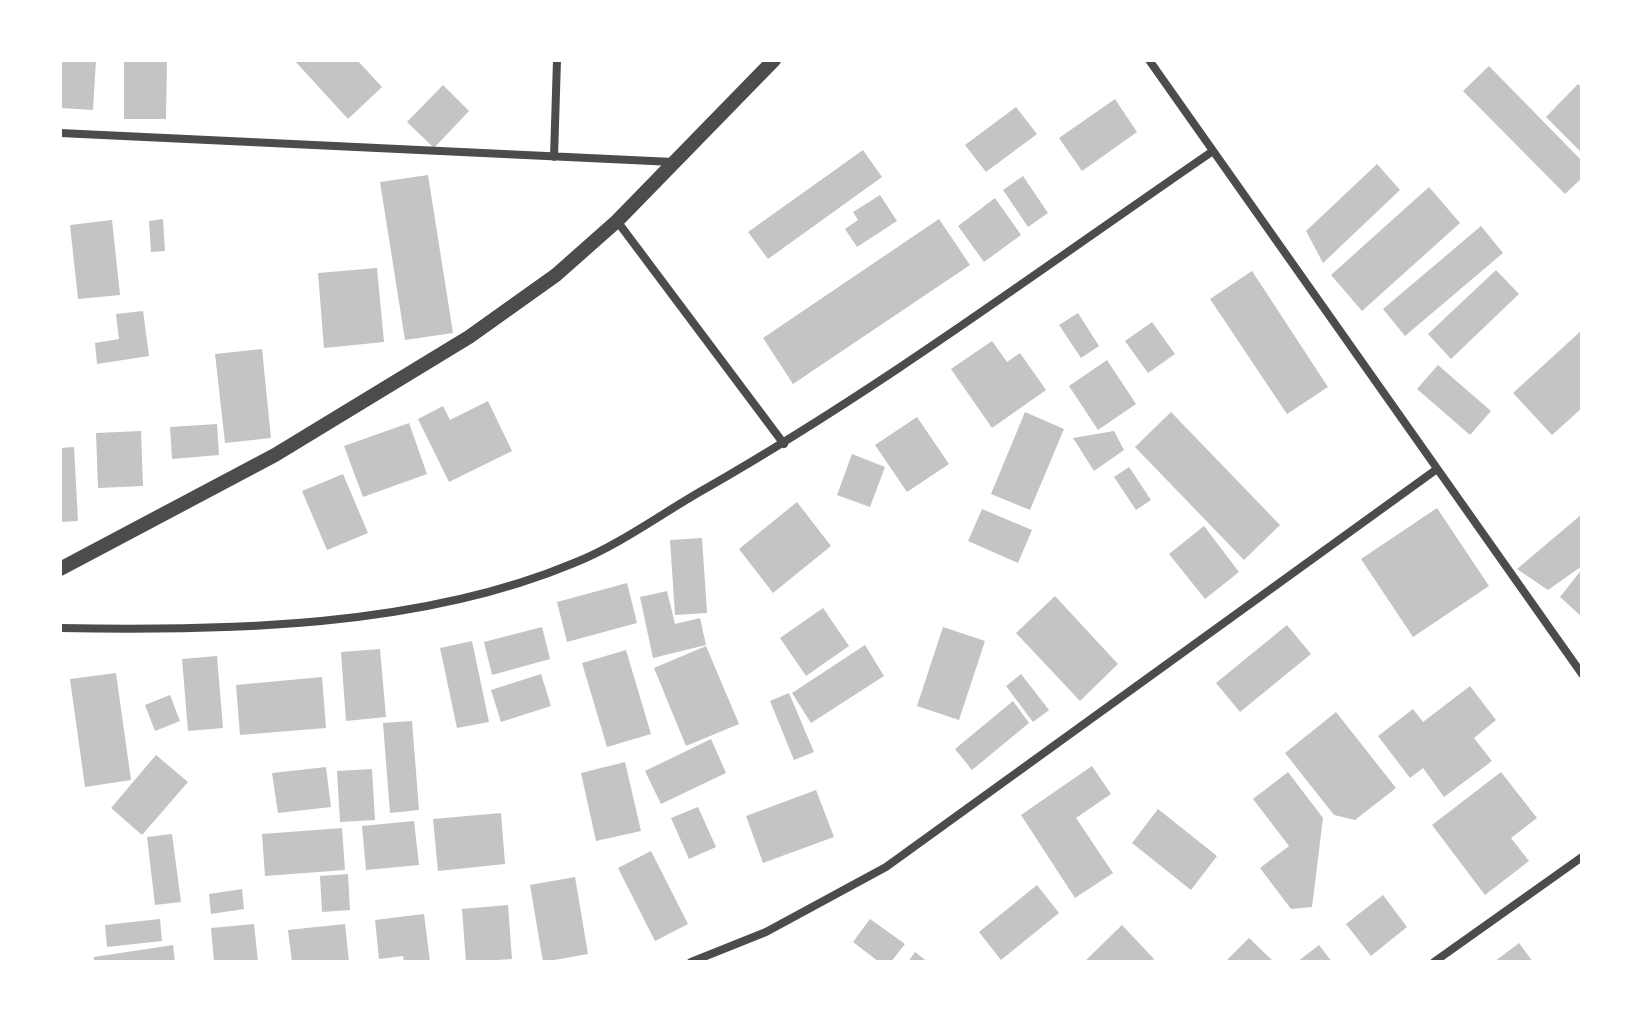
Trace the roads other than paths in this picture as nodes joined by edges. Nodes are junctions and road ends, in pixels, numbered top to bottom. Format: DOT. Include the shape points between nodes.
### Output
graph roads {
  1 [pos="557,60"];
  2 [pos="774,60"];
  3 [pos="1153,62"];
  4 [pos="60,133"];
  5 [pos="1213,151"];
  6 [pos="554,157"];
  7 [pos="673,162"];
  8 [pos="617,221"];
  9 [pos="784,444"];
  10 [pos="1437,469"];
  11 [pos="60,569"];
  12 [pos="60,628"];
  13 [pos="1582,674"];
  14 [pos="1582,857"];
  15 [pos="691,962"];
  16 [pos="1434,962"];
  1 -- 6 [label="street"];
  2 -- 7 [label="street"];
  3 -- 5 [label="street"];
  4 -- 6 [label="street"];
  5 -- 9 [label="street"];
  5 -- 10 [label="street"];
  6 -- 7 [label="street"];
  7 -- 8 [label="street"];
  8 -- 9 [label="street"];
  8 -- 11 [label="street" via="556,275 469,337 275,455"];
  9 -- 12 [label="street" via="576,563 475,595 380,615 165,630"];
  10 -- 13 [label="street"];
  10 -- 15 [label="street" via="886,867 766,932"];
  14 -- 16 [label="street"];
}
